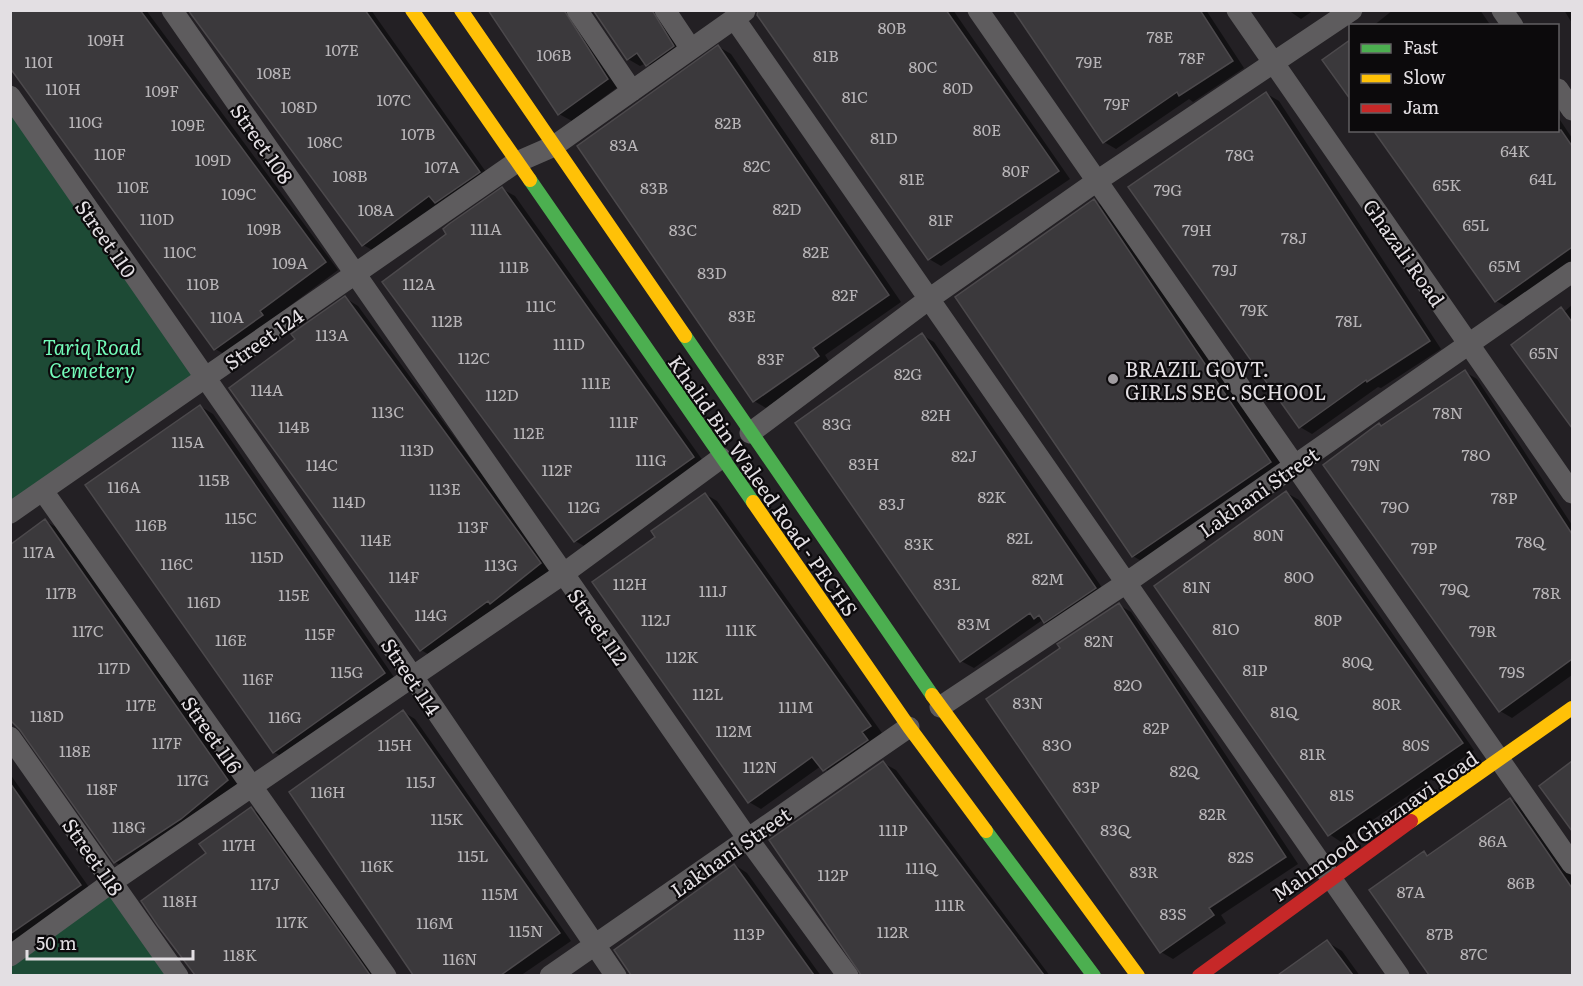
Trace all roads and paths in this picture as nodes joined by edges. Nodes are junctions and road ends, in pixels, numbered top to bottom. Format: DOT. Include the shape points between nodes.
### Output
graph roads {
  1 [pos="171,10"];
  2 [pos="412,10"];
  3 [pos="461,10"];
  4 [pos="577,10"];
  5 [pos="665,10"];
  6 [pos="978,10"];
  7 [pos="1238,10"];
  8 [pos="1352,10"];
  9 [pos="1502,10"];
  10 [pos="740,14"];
  11 [pos="1512,24"];
  12 [pos="691,49"];
  13 [pos="1275,64"];
  14 [pos="632,91"];
  15 [pos="1559,92"];
  16 [pos="10,96"];
  17 [pos="1572,110"];
  18 [pos="554,146"];
  19 [pos="515,163"];
  20 [pos="1097,182"];
  21 [pos="1572,272"];
  22 [pos="354,275"];
  23 [pos="929,299"];
  24 [pos="1469,344"];
  25 [pos="204,379"];
  26 [pos="750,433"];
  27 [pos="721,458"];
  28 [pos="1294,466"];
  29 [pos="43,490"];
  30 [pos="1572,493"];
  31 [pos="10,513"];
  32 [pos="563,574"];
  33 [pos="1126,583"];
  34 [pos="413,677"];
  35 [pos="940,707"];
  36 [pos="1572,708"];
  37 [pos="909,727"];
  38 [pos="10,737"];
  39 [pos="1499,759"];
  40 [pos="251,788"];
  41 [pos="748,839"];
  42 [pos="1572,864"];
  43 [pos="1331,877"];
  44 [pos="112,882"];
  45 [pos="594,946"];
  46 [pos="10,956"];
  47 [pos="178,975"];
  48 [pos="386,975"];
  49 [pos="550,975"];
  50 [pos="616,975"];
  51 [pos="848,975"];
  52 [pos="1094,975"];
  53 [pos="1138,975"];
  54 [pos="1199,975"];
  55 [pos="1399,975"];
  1 -- 22 [label="street, Street 108"];
  2 -- 19 [label="main road, Khalid Bin Waleed Road - PECHS"];
  3 -- 18 [label="main road, Khalid Bin Waleed Road - PECHS"];
  4 -- 14 [label="street"];
  5 -- 12 [label="street"];
  6 -- 20 [label="street"];
  7 -- 13 [label="street, Ghazali Road"];
  8 -- 13 [label="street"];
  9 -- 11 [label="street"];
  10 -- 12 [label="street, Street 124"];
  10 -- 23 [label="street"];
  12 -- 14 [label="street, Street 124"];
  13 -- 20 [label="street"];
  13 -- 24 [label="street, Ghazali Road"];
  14 -- 18 [label="street, Street 124"];
  15 -- 17 [label="street"];
  16 -- 25 [label="street, Street 110"];
  18 -- 19 [label="street, Street 124"];
  18 -- 26 [label="main road, Khalid Bin Waleed Road - PECHS"];
  19 -- 22 [label="street, Street 124"];
  19 -- 27 [label="main road, Khalid Bin Waleed Road - PECHS"];
  20 -- 23 [label="street"];
  20 -- 28 [label="street"];
  21 -- 24 [label="street, Lakhani Street"];
  22 -- 25 [label="street, Street 124"];
  22 -- 32 [label="street, Street 112"];
  23 -- 26 [label="street"];
  23 -- 33 [label="street"];
  24 -- 28 [label="street, Lakhani Street"];
  24 -- 30 [label="street, Ghazali Road"];
  25 -- 29 [label="street, Street 124"];
  25 -- 34 [label="street, Street 114"];
  26 -- 35 [label="main road, Khalid Bin Waleed Road - PECHS"];
  27 -- 32 [label="street"];
  27 -- 37 [label="main road, Khalid Bin Waleed Road - PECHS"];
  28 -- 33 [label="street, Lakhani Street"];
  28 -- 39 [label="street"];
  29 -- 31 [label="street, Street 124"];
  29 -- 40 [label="street, Street 116"];
  32 -- 34 [label="street"];
  32 -- 41 [label="street, Street 112"];
  33 -- 35 [label="street, Lakhani Street"];
  33 -- 43 [label="street"];
  34 -- 40 [label="street"];
  34 -- 45 [label="street, Street 114"];
  35 -- 53 [label="main road, Khalid Bin Waleed Road - PECHS"];
  36 -- 39 [label="main road, Mahmood Ghaznavi Road"];
  37 -- 41 [label="street, Lakhani Street"];
  37 -- 52 [label="main road, Khalid Bin Waleed Road - PECHS"];
  38 -- 44 [label="street, Street 118"];
  39 -- 42 [label="street"];
  39 -- 43 [label="main road, Mahmood Ghaznavi Road"];
  40 -- 44 [label="street"];
  40 -- 48 [label="street, Street 116"];
  41 -- 45 [label="street, Lakhani Street"];
  41 -- 51 [label="street, Street 112"];
  43 -- 54 [label="main road, Mahmood Ghaznavi Road"];
  43 -- 55 [label="street"];
  44 -- 46 [label="street"];
  44 -- 47 [label="street, Street 118"];
  45 -- 49 [label="street, Lakhani Street"];
  45 -- 50 [label="street, Street 114"];
}
